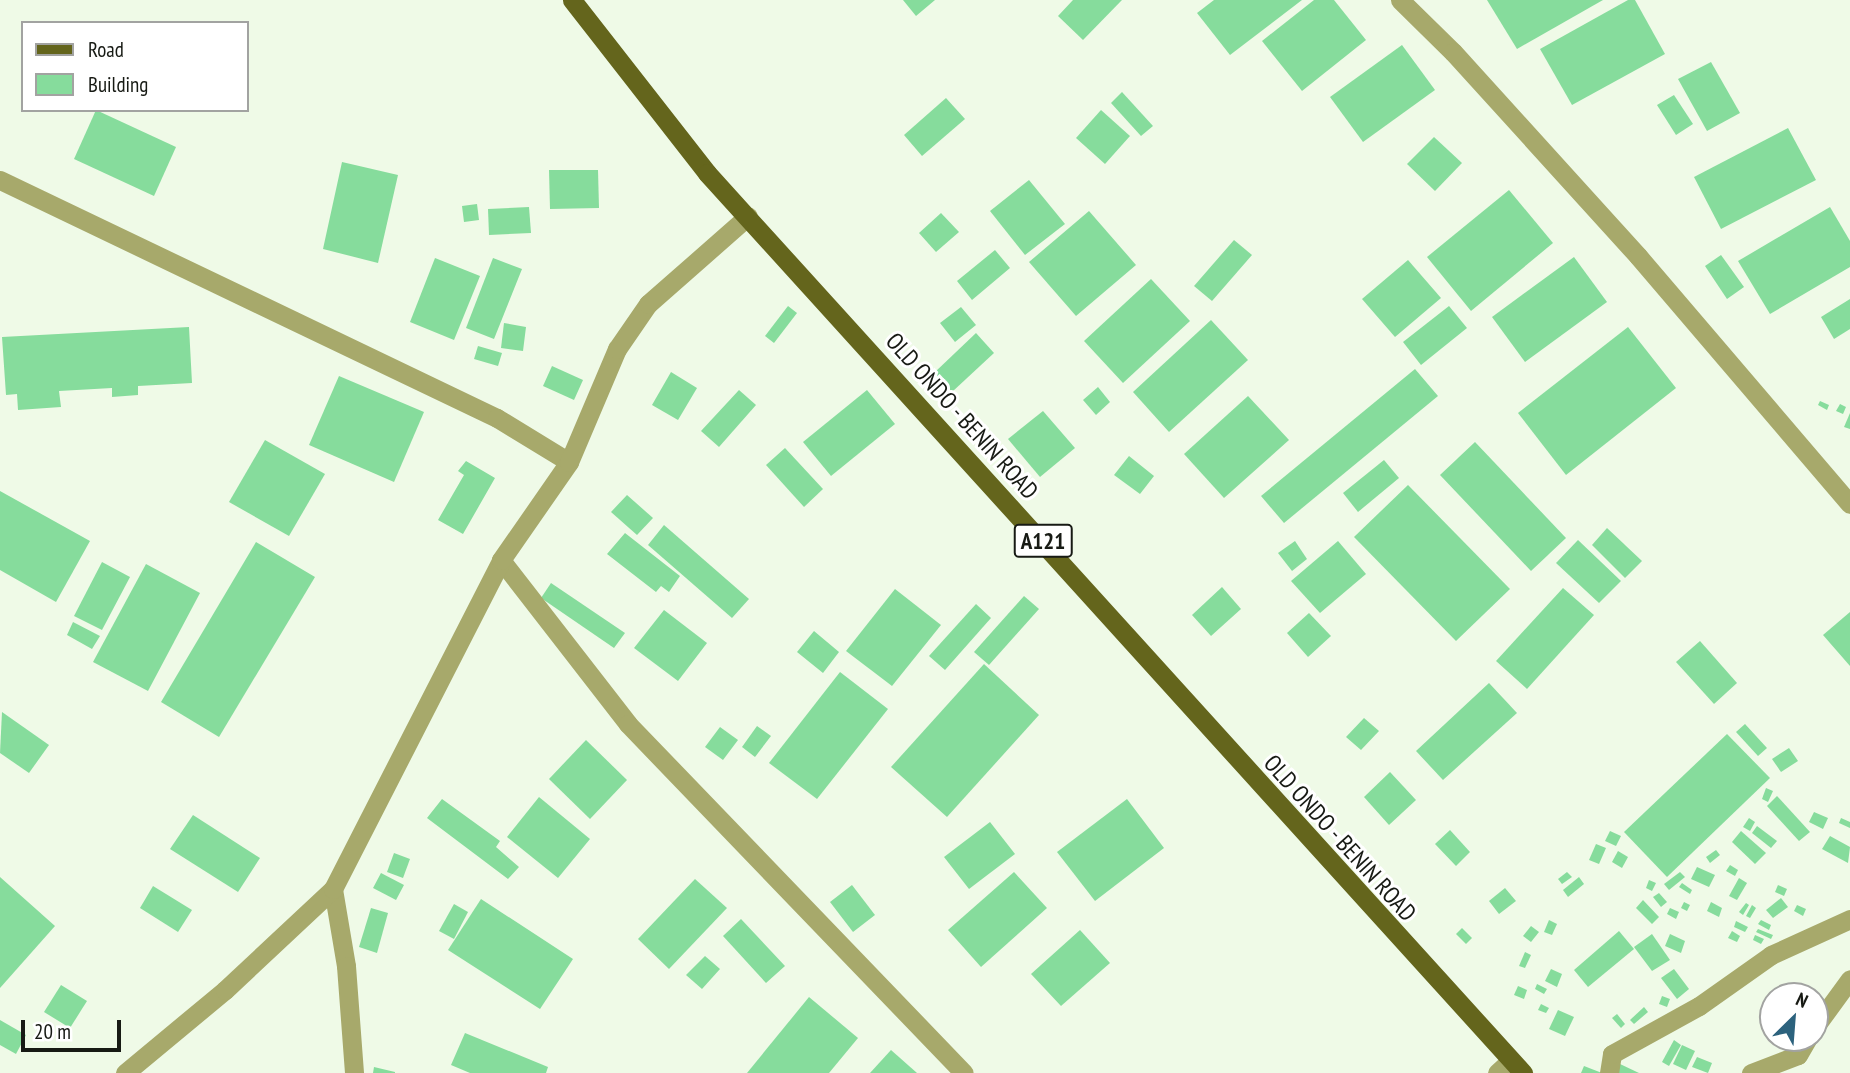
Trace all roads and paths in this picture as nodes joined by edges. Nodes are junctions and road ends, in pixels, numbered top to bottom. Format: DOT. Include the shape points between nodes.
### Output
graph roads {
  1 [pos="572,0"];
  2 [pos="1400,0"];
  3 [pos="0,180"];
  4 [pos="748,216"];
  5 [pos="569,462"];
  6 [pos="1850,504"];
  7 [pos="501,560"];
  8 [pos="333,889"];
  9 [pos="1850,919"];
  10 [pos="1850,979"];
  11 [pos="1829,1008"];
  12 [pos="1800,1052"];
  13 [pos="1510,1069"];
  14 [pos="125,1073"];
  15 [pos="354,1073"];
  16 [pos="964,1073"];
  17 [pos="1609,1073"];
  18 [pos="1751,1073"];
  1 -- 4 [label="main road, OLD ONDO - BENIN ROAD / A121" via="708,173"];
  2 -- 6 [label="street" via="1638,256"];
  3 -- 5 [label="street" via="497,418"];
  4 -- 5 [label="street" via="648,304 617,349"];
  4 -- 13 [label="main road, OLD ONDO - BENIN ROAD / A121"];
  5 -- 7 [label="street"];
  7 -- 8 [label="street"];
  7 -- 16 [label="street" via="628,724"];
  8 -- 14 [label="street" via="225,990"];
  8 -- 15 [label="street"];
  9 -- 17 [label="street" via="1771,955 1699,1006 1612,1054"];
  10 -- 11 [label="street"];
  12 -- 18 [label="street"];
}
